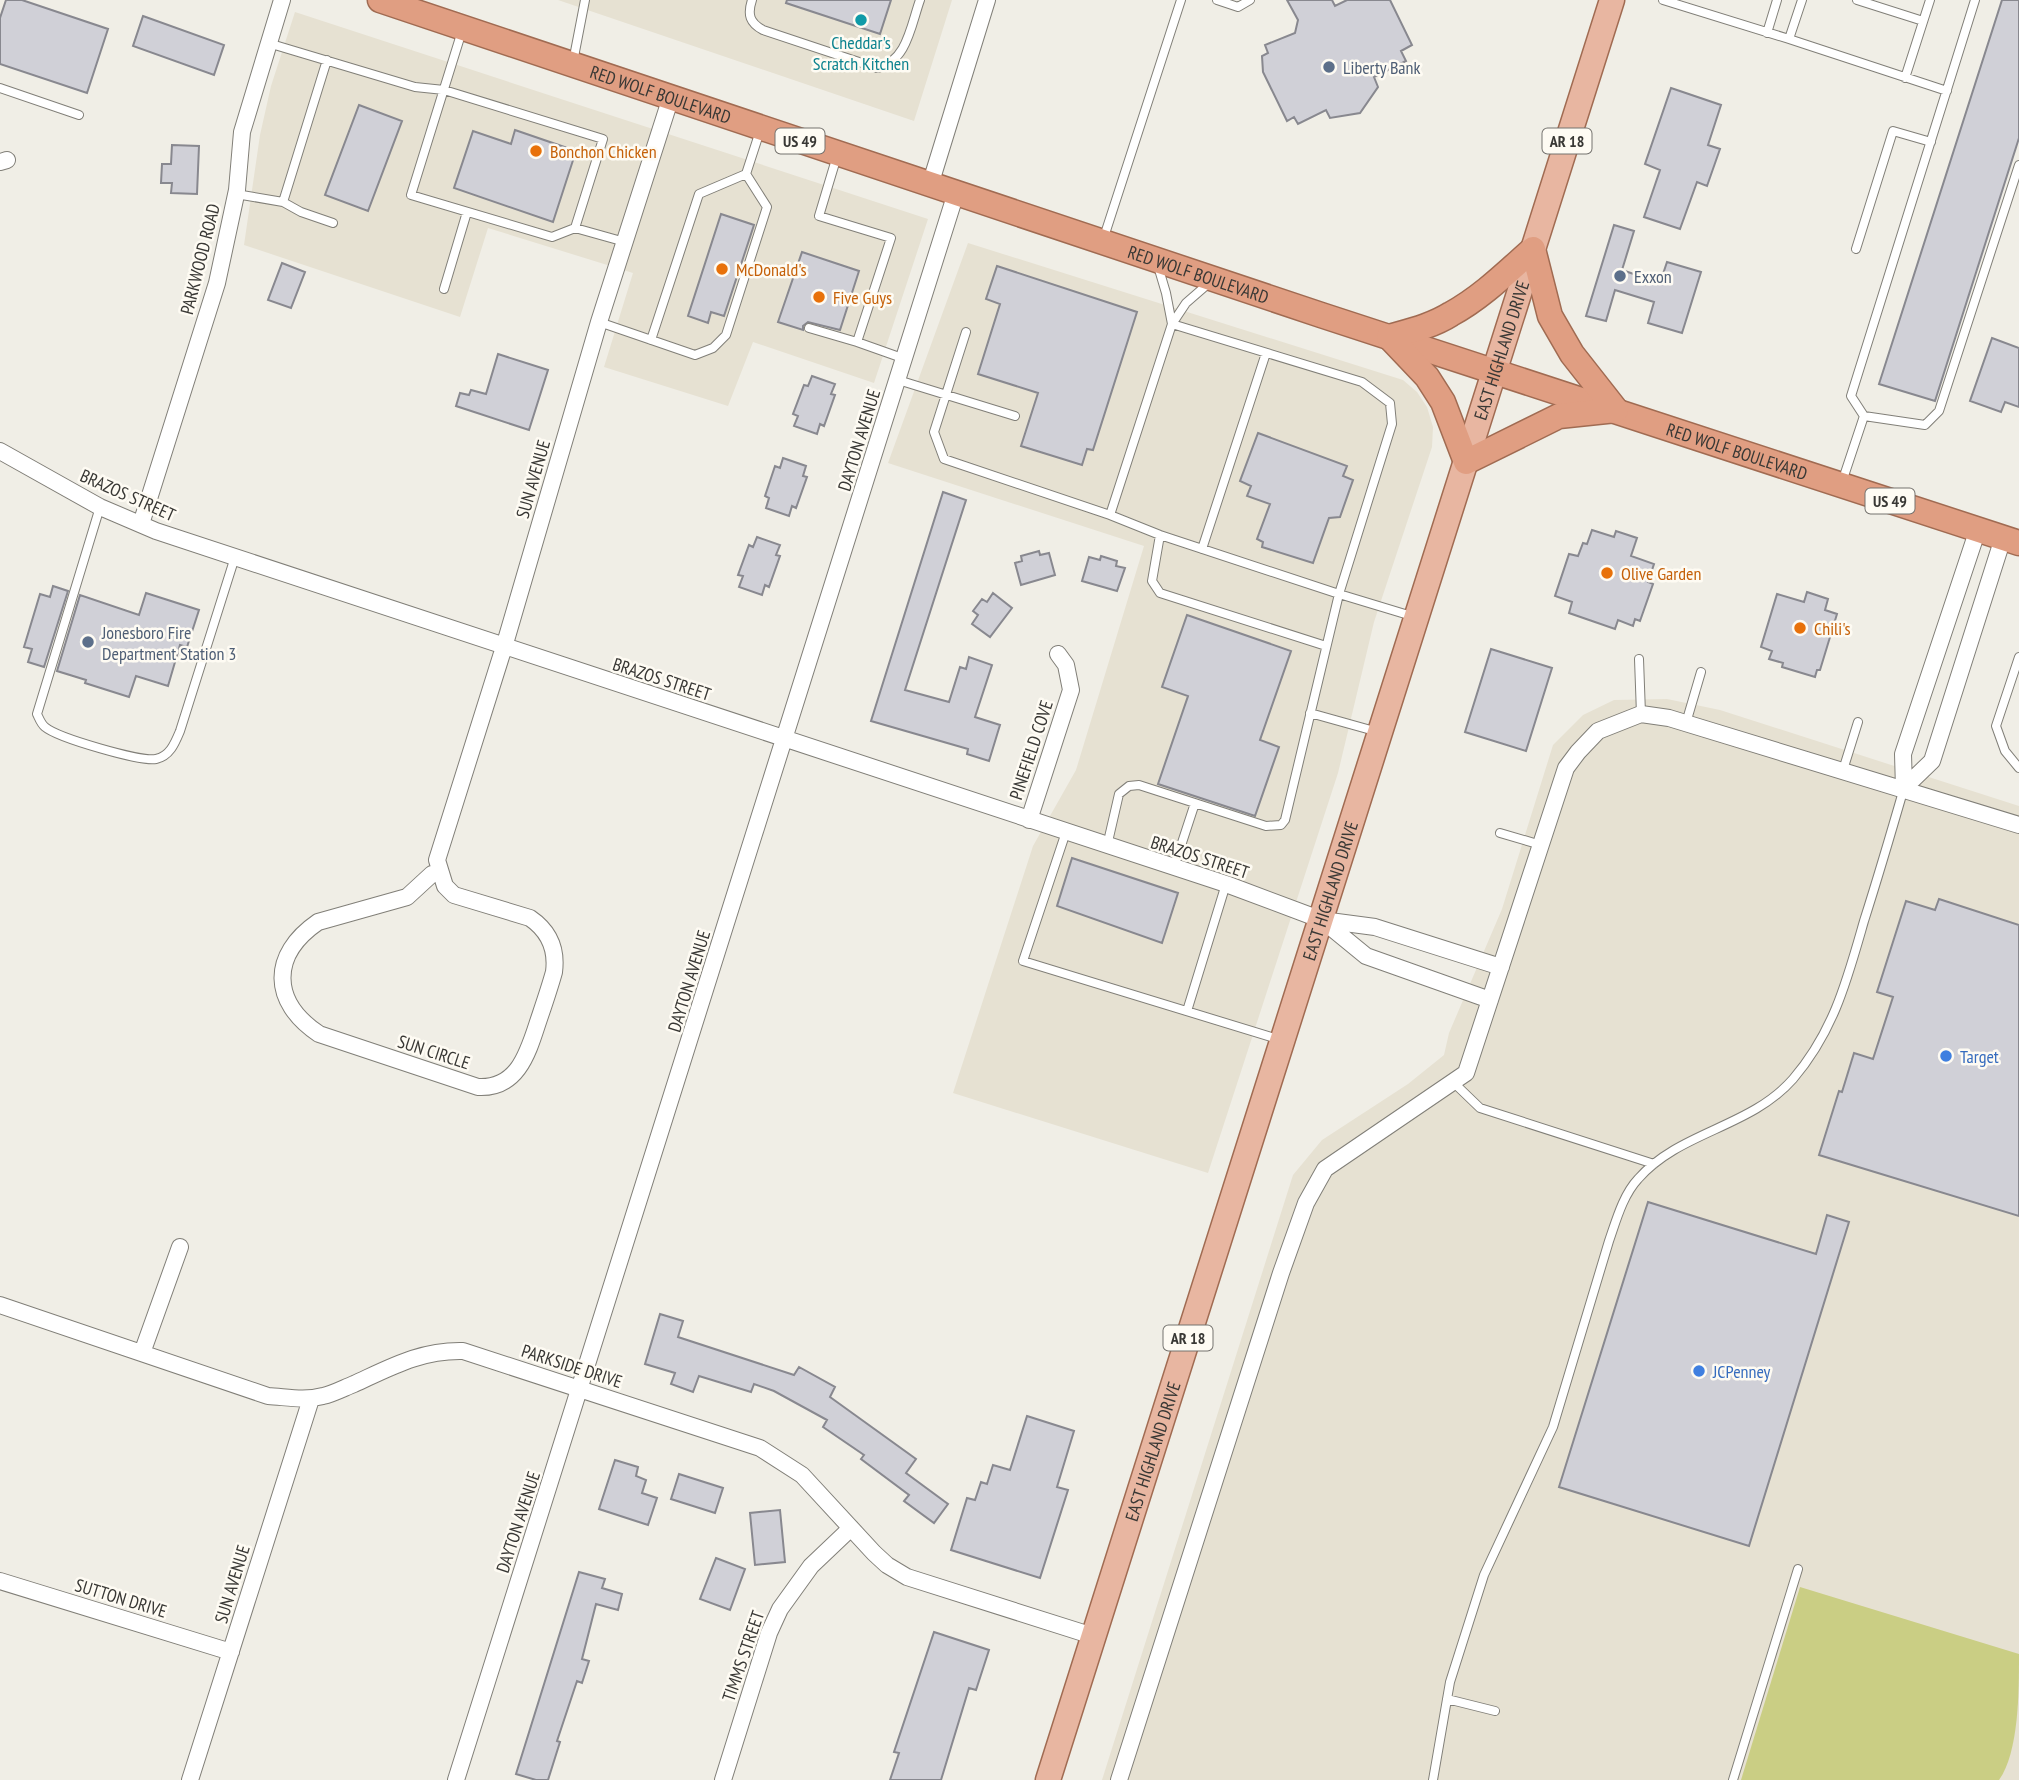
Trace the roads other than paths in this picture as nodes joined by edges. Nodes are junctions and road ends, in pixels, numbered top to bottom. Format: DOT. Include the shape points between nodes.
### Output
graph roads {
  1 [pos="282,0"];
  2 [pos="380,0"];
  3 [pos="585,0"];
  4 [pos="752,0"];
  5 [pos="920,0"];
  6 [pos="987,0"];
  7 [pos="1181,0"];
  8 [pos="1217,0"];
  9 [pos="1250,0"];
  10 [pos="1612,0"];
  11 [pos="1663,0"];
  12 [pos="1777,0"];
  13 [pos="1802,0"];
  14 [pos="1857,0"];
  15 [pos="1930,0"];
  16 [pos="1975,0"];
  17 [pos="1923,21"];
  18 [pos="463,28"];
  19 [pos="1767,33"];
  20 [pos="1789,39"];
  21 [pos="268,43"];
  22 [pos="327,60"];
  23 [pos="572,65"];
  24 [pos="1905,78"];
  25 [pos="0,88"];
  26 [pos="444,90"];
  27 [pos="1947,91"];
  28 [pos="671,97"];
  29 [pos="79,115"];
  30 [pos="761,127"];
  31 [pos="1931,142"];
  32 [pos="838,153"];
  33 [pos="2019,165"];
  34 [pos="746,174"];
  35 [pos="930,185"];
  36 [pos="956,193"];
  37 [pos="236,194"];
  38 [pos="283,201"];
  39 [pos="467,212"];
  40 [pos="333,223"];
  41 [pos="575,228"];
  42 [pos="625,242"];
  43 [pos="1102,242"];
  44 [pos="1533,249"];
  45 [pos="1856,249"];
  46 [pos="1156,260"];
  47 [pos="1213,279"];
  48 [pos="444,289"];
  49 [pos="599,323"];
  50 [pos="1172,324"];
  51 [pos="809,328"];
  52 [pos="967,332"];
  53 [pos="1389,337"];
  54 [pos="651,340"];
  55 [pos="857,342"];
  56 [pos="1266,353"];
  57 [pos="905,359"];
  58 [pos="1495,370"];
  59 [pos="898,380"];
  60 [pos="947,395"];
  61 [pos="1616,410"];
  62 [pos="1015,416"];
  63 [pos="1864,416"];
  64 [pos="0,451"];
  65 [pos="1466,462"];
  66 [pos="1841,485"];
  67 [pos="100,508"];
  68 [pos="1110,515"];
  69 [pos="141,524"];
  70 [pos="1978,529"];
  71 [pos="1160,535"];
  72 [pos="2011,540"];
  73 [pos="1202,549"];
  74 [pos="234,557"];
  75 [pos="1339,594"];
  76 [pos="1417,617"];
  77 [pos="1326,646"];
  78 [pos="503,647"];
  79 [pos="1058,654"];
  80 [pos="2019,657"];
  81 [pos="1639,659"];
  82 [pos="1701,672"];
  83 [pos="1310,713"];
  84 [pos="1641,714"];
  85 [pos="1858,722"];
  86 [pos="1686,723"];
  87 [pos="1381,733"];
  88 [pos="786,739"];
  89 [pos="2019,768"];
  90 [pos="1843,770"];
  91 [pos="1904,788"];
  92 [pos="1195,803"];
  93 [pos="1028,820"];
  94 [pos="2019,825"];
  95 [pos="1066,832"];
  96 [pos="1500,833"];
  97 [pos="1541,845"];
  98 [pos="1107,846"];
  99 [pos="1174,868"];
  100 [pos="441,873"];
  101 [pos="1226,884"];
  102 [pos="1322,920"];
  103 [pos="1501,967"];
  104 [pos="1490,1000"];
  105 [pos="1187,1012"];
  106 [pos="1284,1041"];
  107 [pos="1453,1082"];
  108 [pos="1654,1164"];
  109 [pos="180,1247"];
  110 [pos="0,1305"];
  111 [pos="142,1353"];
  112 [pos="581,1389"];
  113 [pos="310,1399"];
  114 [pos="851,1528"];
  115 [pos="1798,1569"];
  116 [pos="0,1581"];
  117 [pos="1093,1636"];
  118 [pos="231,1651"];
  119 [pos="1447,1699"];
  120 [pos="1495,1711"];
  121 [pos="1121,1779"];
  122 [pos="190,1780"];
  123 [pos="456,1780"];
  124 [pos="723,1780"];
  125 [pos="1048,1780"];
  126 [pos="1433,1780"];
  127 [pos="1733,1780"];
  1 -- 21 [label="street, PARKWOOD ROAD"];
  2 -- 18 [label="highway, RED WOLF BOULEVARD / US 49"];
  3 -- 23 [label="lane"];
  4 -- 5 [label="lane" via="749,16 754,25 877,68 896,59 905,46"];
  6 -- 35 [label="street"];
  7 -- 43 [label="lane"];
  8 -- 9 [label="lane" via="1238,6"];
  10 -- 44 [label="main road, EAST HIGHLAND DRIVE / AR 18"];
  11 -- 19 [label="lane"];
  12 -- 19 [label="lane"];
  13 -- 20 [label="lane"];
  14 -- 17 [label="lane"];
  15 -- 17 [label="lane"];
  16 -- 27 [label="lane"];
  17 -- 24 [label="lane"];
  18 -- 23 [label="highway, RED WOLF BOULEVARD / US 49"];
  18 -- 26 [label="lane"];
  19 -- 20 [label="lane"];
  20 -- 24 [label="lane"];
  21 -- 22 [label="lane"];
  21 -- 37 [label="street, PARKWOOD ROAD" via="242,132"];
  22 -- 26 [label="lane" via="415,87"];
  22 -- 38 [label="lane"];
  23 -- 28 [label="highway, RED WOLF BOULEVARD / US 49"];
  24 -- 27 [label="lane"];
  25 -- 29 [label="lane"];
  26 -- 39 [label="lane" via="411,195"];
  26 -- 41 [label="lane" via="603,139"];
  27 -- 31 [label="lane"];
  28 -- 30 [label="highway, RED WOLF BOULEVARD / US 49"];
  28 -- 42 [label="street, SUN AVENUE"];
  30 -- 32 [label="highway, RED WOLF BOULEVARD / US 49"];
  30 -- 34 [label="lane"];
  31 -- 45 [label="lane" via="1893,131"];
  31 -- 63 [label="lane" via="1852,396"];
  32 -- 35 [label="highway, RED WOLF BOULEVARD / US 49"];
  32 -- 55 [label="lane" via="819,216 891,238"];
  33 -- 63 [label="lane" via="1939,411 1925,425"];
  34 -- 54 [label="lane" via="699,194"];
  34 -- 54 [label="lane" via="767,207 726,335 713,348 695,355"];
  35 -- 36 [label="highway, RED WOLF BOULEVARD / US 49"];
  36 -- 43 [label="highway, RED WOLF BOULEVARD / US 49"];
  36 -- 57 [label="street, DAYTON AVENUE"];
  37 -- 38 [label="lane"];
  37 -- 69 [label="street, PARKWOOD ROAD" via="217,283"];
  38 -- 40 [label="lane"];
  39 -- 41 [label="lane" via="552,237"];
  39 -- 48 [label="lane"];
  41 -- 42 [label="lane"];
  42 -- 49 [label="street, SUN AVENUE"];
  43 -- 46 [label="highway, RED WOLF BOULEVARD / US 49"];
  44 -- 53 [label="highway" via="1480,296 1450,315"];
  44 -- 58 [label="main road, EAST HIGHLAND DRIVE / AR 18"];
  44 -- 61 [label="highway" via="1550,316 1572,355"];
  46 -- 47 [label="highway, RED WOLF BOULEVARD / US 49"];
  46 -- 50 [label="lane"];
  47 -- 50 [label="lane" via="1186,303"];
  47 -- 53 [label="highway, RED WOLF BOULEVARD / US 49"];
  49 -- 54 [label="lane"];
  49 -- 78 [label="street, SUN AVENUE"];
  50 -- 56 [label="lane"];
  50 -- 68 [label="lane"];
  51 -- 55 [label="lane"];
  52 -- 60 [label="lane"];
  53 -- 58 [label="highway, RED WOLF BOULEVARD / US 49"];
  53 -- 65 [label="highway" via="1427,377 1443,402"];
  55 -- 57 [label="lane"];
  56 -- 73 [label="lane"];
  56 -- 75 [label="lane" via="1362,383 1390,403 1392,424"];
  57 -- 59 [label="street, DAYTON AVENUE"];
  58 -- 61 [label="highway, RED WOLF BOULEVARD / US 49"];
  58 -- 65 [label="main road, EAST HIGHLAND DRIVE / AR 18"];
  59 -- 60 [label="lane"];
  59 -- 88 [label="street, DAYTON AVENUE"];
  60 -- 62 [label="lane"];
  60 -- 68 [label="lane" via="934,432 944,459"];
  61 -- 65 [label="highway" via="1559,416"];
  61 -- 66 [label="highway, RED WOLF BOULEVARD / US 49"];
  63 -- 66 [label="lane"];
  64 -- 67 [label="street, BRAZOS STREET"];
  65 -- 76 [label="main road, EAST HIGHLAND DRIVE / AR 18"];
  66 -- 70 [label="highway, RED WOLF BOULEVARD / US 49"];
  67 -- 69 [label="street, BRAZOS STREET"];
  67 -- 74 [label="lane" via="37,714 43,726 59,735 144,760 159,759 172,750"];
  68 -- 71 [label="lane"];
  69 -- 74 [label="street, BRAZOS STREET"];
  70 -- 72 [label="highway, RED WOLF BOULEVARD / US 49"];
  70 -- 91 [label="street" via="1903,754"];
  71 -- 73 [label="lane"];
  71 -- 77 [label="lane" via="1152,581 1160,593"];
  72 -- 91 [label="street" via="1932,761"];
  73 -- 75 [label="lane"];
  74 -- 78 [label="street, BRAZOS STREET"];
  75 -- 76 [label="lane"];
  75 -- 77 [label="lane"];
  76 -- 87 [label="main road, EAST HIGHLAND DRIVE / AR 18"];
  77 -- 83 [label="lane"];
  78 -- 88 [label="street, BRAZOS STREET"];
  78 -- 100 [label="street, SUN AVENUE" via="437,860"];
  79 -- 93 [label="street, PINEFIELD COVE" via="1066,665 1071,690"];
  80 -- 89 [label="lane" via="1996,726 2005,751"];
  81 -- 84 [label="lane"];
  82 -- 86 [label="lane"];
  83 -- 87 [label="lane"];
  83 -- 92 [label="lane" via="1281,825 1266,826"];
  84 -- 86 [label="street"];
  84 -- 97 [label="street" via="1598,731 1578,752 1566,768"];
  85 -- 90 [label="lane"];
  86 -- 90 [label="street"];
  87 -- 102 [label="main road, EAST HIGHLAND DRIVE / AR 18"];
  88 -- 93 [label="street, BRAZOS STREET"];
  88 -- 112 [label="street, DAYTON AVENUE"];
  90 -- 91 [label="street"];
  91 -- 94 [label="street"];
  91 -- 108 [label="lane" via="1839,1006 1819,1045 1791,1081 1753,1112 1672,1150"];
  92 -- 98 [label="lane" via="1129,786 1119,794"];
  92 -- 99 [label="lane"];
  93 -- 95 [label="street, BRAZOS STREET"];
  95 -- 98 [label="street, BRAZOS STREET"];
  95 -- 105 [label="lane" via="1023,961"];
  96 -- 97 [label="lane"];
  97 -- 103 [label="street"];
  98 -- 99 [label="street, BRAZOS STREET"];
  99 -- 101 [label="street, BRAZOS STREET"];
  100 -- 100 [label="street, SUN CIRCLE" via="454,895 530,918 552,941 554,972 526,1059 515,1074 498,1085 478,1087 319,1034 302,1023 285,996 285,960 293,944 312,926 407,897 432,874"];
  101 -- 102 [label="street, BRAZOS STREET"];
  101 -- 105 [label="lane"];
  102 -- 103 [label="street" via="1375,927"];
  102 -- 104 [label="street" via="1366,956"];
  102 -- 106 [label="main road, EAST HIGHLAND DRIVE / AR 18"];
  103 -- 104 [label="street"];
  104 -- 107 [label="street" via="1466,1073"];
  105 -- 106 [label="lane"];
  106 -- 117 [label="main road, EAST HIGHLAND DRIVE / AR 18"];
  107 -- 108 [label="lane" via="1480,1108"];
  107 -- 121 [label="street" via="1325,1169 1306,1203"];
  108 -- 119 [label="lane" via="1636,1181 1619,1212 1553,1427 1484,1575"];
  109 -- 111 [label="street"];
  110 -- 111 [label="street, PARKSIDE DRIVE"];
  111 -- 113 [label="street, PARKSIDE DRIVE" via="268,1396"];
  112 -- 113 [label="street, PARKSIDE DRIVE" via="463,1351 441,1351 406,1360"];
  112 -- 114 [label="street, PARKSIDE DRIVE" via="769,1453 802,1475"];
  112 -- 123 [label="street, DAYTON AVENUE"];
  113 -- 118 [label="street, SUN AVENUE"];
  114 -- 117 [label="street, PARKSIDE DRIVE" via="887,1565 907,1577"];
  114 -- 124 [label="street, TIMMS STREET" via="811,1566 780,1609"];
  115 -- 127 [label="lane"];
  116 -- 118 [label="street, SUTTON DRIVE"];
  117 -- 125 [label="main road, EAST HIGHLAND DRIVE / AR 18"];
  118 -- 122 [label="street, SUN AVENUE"];
  119 -- 120 [label="lane"];
  119 -- 126 [label="lane"];
}
